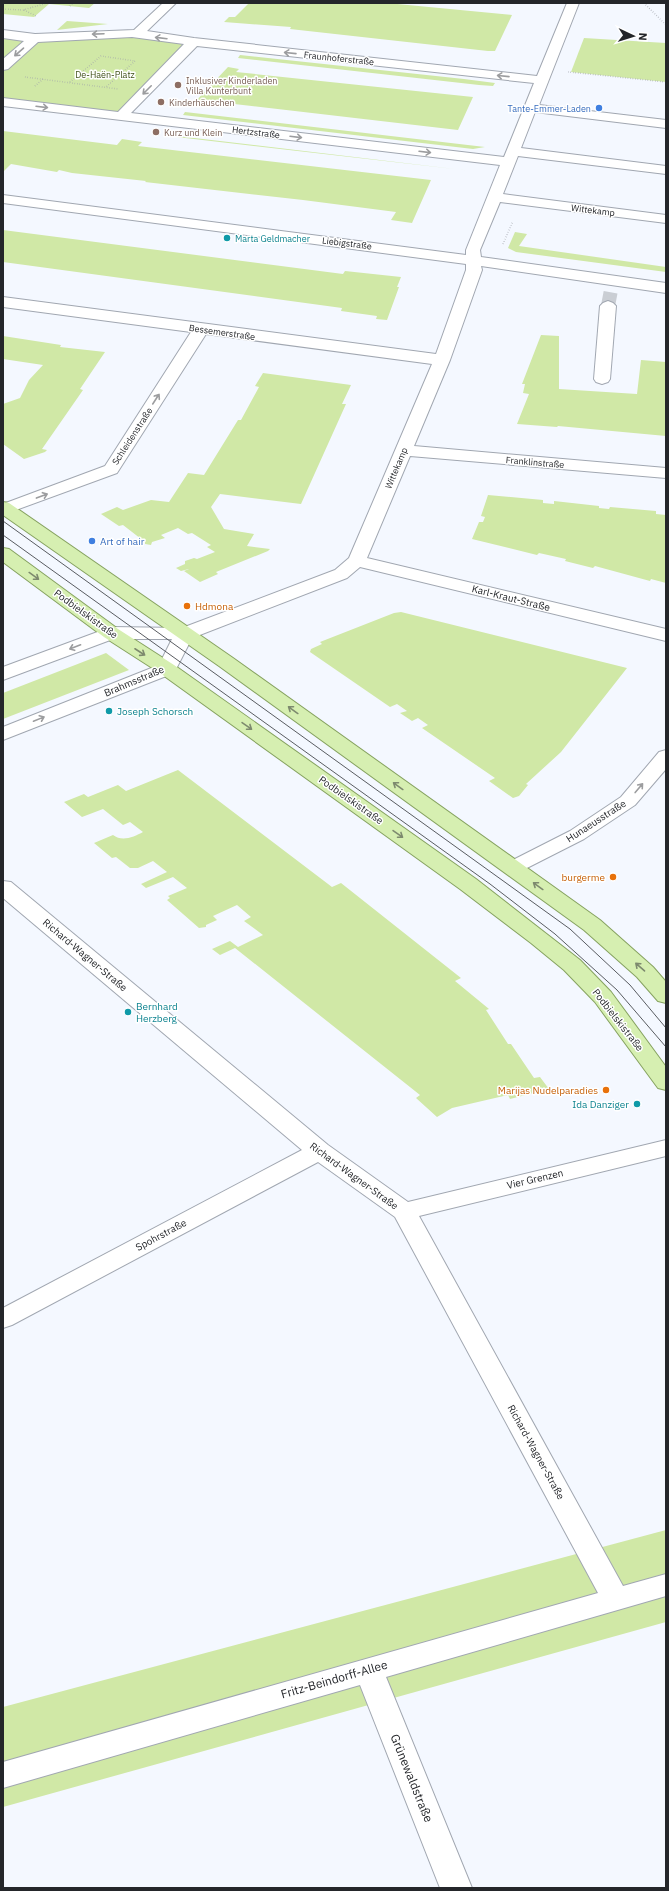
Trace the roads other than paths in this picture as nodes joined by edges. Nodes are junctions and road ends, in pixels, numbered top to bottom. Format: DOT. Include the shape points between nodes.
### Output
graph roads {
  1 [pos="170,3"];
  2 [pos="573,3"];
  3 [pos="3,34"];
  4 [pos="137,34"];
  5 [pos="35,38"];
  6 [pos="194,42"];
  7 [pos="3,66"];
  8 [pos="544,75"];
  9 [pos="3,102"];
  10 [pos="532,108"];
  11 [pos="120,116"];
  12 [pos="666,124"];
  13 [pos="512,156"];
  14 [pos="666,170"];
  15 [pos="495,197"];
  16 [pos="3,199"];
  17 [pos="666,219"];
  18 [pos="473,261"];
  19 [pos="666,288"];
  20 [pos="3,302"];
  21 [pos="608,306"];
  22 [pos="201,329"];
  23 [pos="442,360"];
  24 [pos="602,379"];
  25 [pos="404,450"];
  26 [pos="666,473"];
  27 [pos="4,508"];
  28 [pos="3,553"];
  29 [pos="357,561"];
  30 [pos="111,633"];
  31 [pos="184,634"];
  32 [pos="666,635"];
  33 [pos="167,669"];
  34 [pos="3,674"];
  35 [pos="3,734"];
  36 [pos="666,756"];
  37 [pos="512,868"];
  38 [pos="3,887"];
  39 [pos="666,996"];
  40 [pos="666,1082"];
  41 [pos="319,1151"];
  42 [pos="655,1151"];
  43 [pos="404,1212"];
  44 [pos="3,1319"];
  45 [pos="666,1585"];
  46 [pos="616,1599"];
  47 [pos="368,1669"];
  48 [pos="3,1775"];
  49 [pos="456,1888"];
  1 -- 4 [label="street"];
  2 -- 8 [label="street, Wittekamp"];
  3 -- 5 [label="street"];
  4 -- 5 [label="street, one-way"];
  6 -- 4 [label="street, Fraunhoferstraße, one-way"];
  5 -- 7 [label="street, one-way"];
  8 -- 6 [label="street, Fraunhoferstraße, one-way"];
  6 -- 11 [label="street, one-way"];
  8 -- 10 [label="street, Wittekamp"];
  9 -- 11 [label="street, Hertzstraße, one-way"];
  10 -- 12 [label="street"];
  10 -- 13 [label="street, Wittekamp"];
  11 -- 13 [label="street, Hertzstraße, one-way"];
  13 -- 14 [label="street"];
  13 -- 15 [label="street, Wittekamp"];
  15 -- 17 [label="street, Wittekamp"];
  15 -- 18 [label="street, Wittekamp" via="474,250"];
  16 -- 18 [label="street, Liebigstraße"];
  18 -- 19 [label="street, Liebigstraße" via="616,286"];
  18 -- 23 [label="street, Wittekamp" via="474,270"];
  20 -- 22 [label="street, Bessemerstraße"];
  21 -- 24 [label="street"];
  22 -- 23 [label="street, Bessemerstraße"];
  27 -- 22 [label="street, Schleidenstraße, one-way" via="111,469"];
  23 -- 25 [label="street, Wittekamp"];
  25 -- 26 [label="street, Franklinstraße"];
  25 -- 29 [label="street, Wittekamp"];
  27 -- 31 [label="main road"];
  28 -- 30 [label="main road, Podbielskistraße, one-way"];
  29 -- 31 [label="street, Wittekamp" via="341,574"];
  29 -- 32 [label="street, Karl-Kraut-Straße"];
  30 -- 31 [label="street"];
  30 -- 33 [label="main road, Podbielskistraße, one-way"];
  30 -- 34 [label="street, one-way"];
  31 -- 33 [label="street, Brahmsstraße"];
  37 -- 31 [label="main road, one-way"];
  35 -- 33 [label="street, Brahmsstraße, one-way"];
  33 -- 40 [label="main road, Podbielskistraße, one-way" via="468,884 539,938 603,997"];
  37 -- 36 [label="street, Hunaeusstraße, one-way" via="577,835 628,801"];
  39 -- 37 [label="main road, one-way" via="645,972 592,925"];
  38 -- 41 [label="street, Richard-Wagner-Straße"];
  41 -- 43 [label="street, Richard-Wagner-Straße"];
  41 -- 44 [label="street, Spohrstraße"];
  42 -- 43 [label="street, Vier Grenzen"];
  43 -- 46 [label="street, Richard-Wagner-Straße"];
  45 -- 46 [label="street, Fritz-Beindorff-Allee"];
  46 -- 47 [label="street, Fritz-Beindorff-Allee"];
  47 -- 48 [label="street, Fritz-Beindorff-Allee"];
  47 -- 49 [label="street, Grünewaldstraße"];
}
